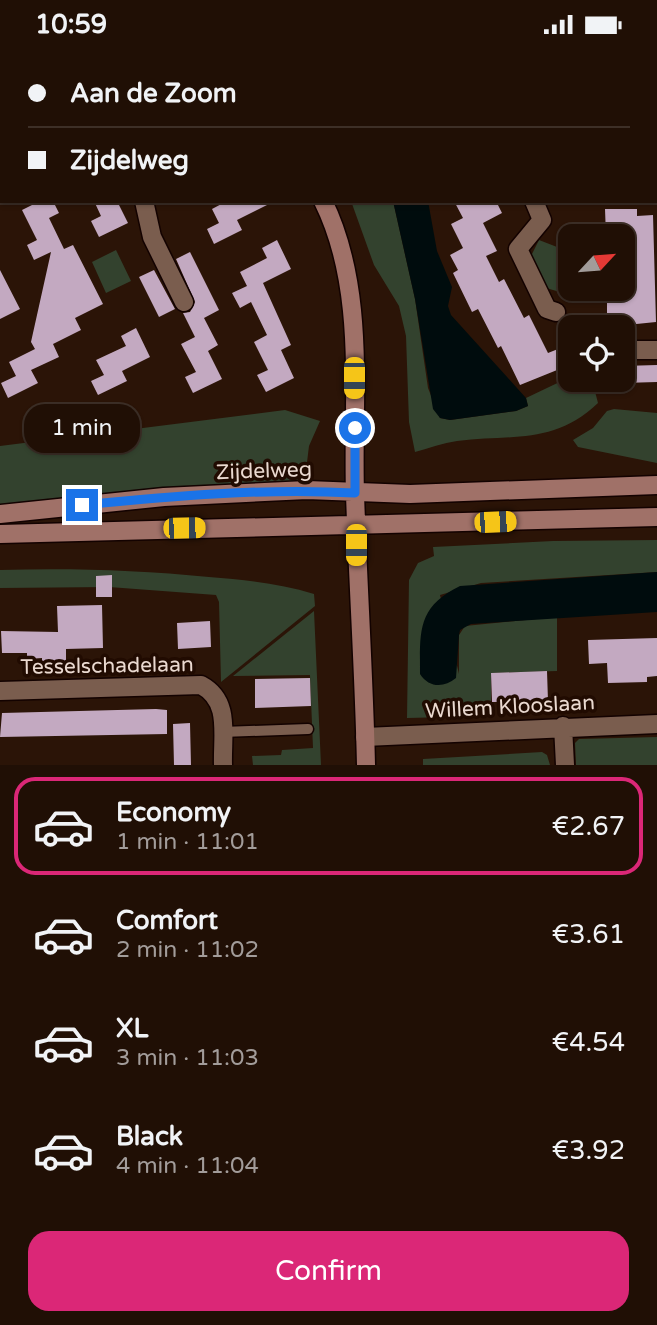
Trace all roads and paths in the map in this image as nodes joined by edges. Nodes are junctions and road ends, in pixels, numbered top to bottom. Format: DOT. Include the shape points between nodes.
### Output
graph roads {
  1 [pos="144,203"];
  2 [pos="324,203"];
  3 [pos="535,203"];
  4 [pos="184,302"];
  5 [pos="556,312"];
  6 [pos="635,350"];
  7 [pos="657,350"];
  8 [pos="657,485"];
  9 [pos="355,493"];
  10 [pos="0,514"];
  11 [pos="657,517"];
  12 [pos="357,523"];
  13 [pos="0,534"];
  14 [pos="0,691"];
  15 [pos="657,724"];
  16 [pos="563,726"];
  17 [pos="308,729"];
  18 [pos="222,732"];
  19 [pos="365,737"];
  20 [pos="223,765"];
  21 [pos="366,765"];
  22 [pos="565,765"];
  1 -- 4 [label="street" via="152,237"];
  2 -- 9 [label="main road" via="347,275 354,353"];
  3 -- 5 [label="street" via="542,220 518,249 547,309"];
  6 -- 7 [label="street"];
  8 -- 9 [label="main road, Zijdelweg"];
  9 -- 10 [label="main road, Zijdelweg" via="307,490 164,497"];
  9 -- 12 [label="main road"];
  11 -- 12 [label="main road"];
  12 -- 13 [label="main road"];
  12 -- 19 [label="main road"];
  14 -- 18 [label="street, Tesselschadelaan" via="201,685 221,703"];
  15 -- 16 [label="street, Willem Klooslaan"];
  16 -- 19 [label="street, Willem Klooslaan"];
  16 -- 22 [label="street"];
  17 -- 18 [label="lane"];
  18 -- 20 [label="street, Tesselschadelaan"];
  19 -- 21 [label="main road"];
}
